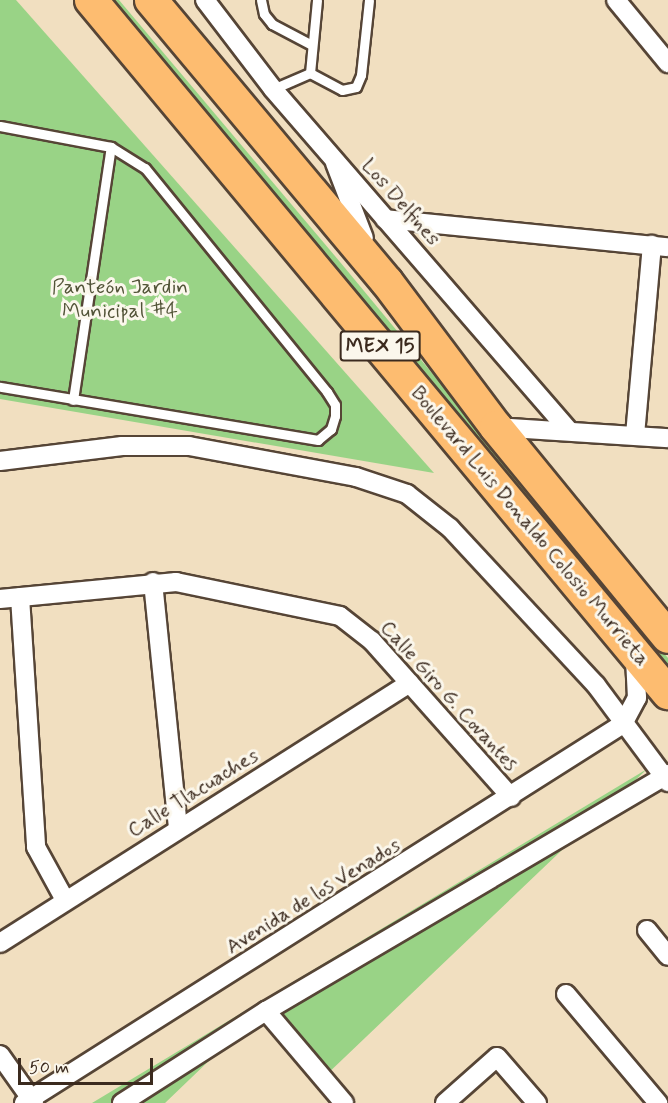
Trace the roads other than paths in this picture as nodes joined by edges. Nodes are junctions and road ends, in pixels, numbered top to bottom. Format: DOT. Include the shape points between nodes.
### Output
graph roads {
  1 [pos="91,0"];
  2 [pos="151,0"];
  3 [pos="205,0"];
  4 [pos="261,0"];
  5 [pos="317,0"];
  6 [pos="369,0"];
  7 [pos="616,0"];
  8 [pos="312,45"];
  9 [pos="668,63"];
  10 [pos="310,73"];
  11 [pos="273,89"];
  12 [pos="0,126"];
  13 [pos="111,147"];
  14 [pos="333,158"];
  15 [pos="385,219"];
  16 [pos="660,246"];
  17 [pos="387,282"];
  18 [pos="0,387"];
  19 [pos="73,400"];
  20 [pos="496,427"];
  21 [pos="568,430"];
  22 [pos="635,435"];
  23 [pos="668,438"];
  24 [pos="0,461"];
  25 [pos="153,582"];
  26 [pos="20,597"];
  27 [pos="0,599"];
  28 [pos="668,637"];
  29 [pos="634,649"];
  30 [pos="410,682"];
  31 [pos="668,693"];
  32 [pos="623,724"];
  33 [pos="666,777"];
  34 [pos="511,797"];
  35 [pos="178,828"];
  36 [pos="65,900"];
  37 [pos="647,930"];
  38 [pos="0,943"];
  39 [pos="668,956"];
  40 [pos="566,994"];
  41 [pos="266,1011"];
  42 [pos="0,1055"];
  43 [pos="30,1102"];
  44 [pos="122,1103"];
  45 [pos="344,1103"];
  46 [pos="445,1103"];
  47 [pos="537,1103"];
  48 [pos="658,1103"];
  1 -- 29 [label="highway, Boulevard Luis Donaldo Colosio Murrieta / MEX 15"];
  2 -- 17 [label="highway, Boulevard Luis Donaldo Colosio Murrieta / MEX 15"];
  3 -- 11 [label="street, Los Delfines"];
  4 -- 8 [label="lane" via="264,14 272,24"];
  5 -- 8 [label="lane"];
  6 -- 10 [label="lane" via="361,75 356,87 342,90"];
  7 -- 9 [label="street"];
  8 -- 10 [label="lane"];
  10 -- 11 [label="lane"];
  11 -- 14 [label="street, Los Delfines"];
  12 -- 13 [label="lane"];
  13 -- 19 [label="lane"];
  13 -- 19 [label="lane" via="145,168 327,392 335,405 335,416 331,429 318,440"];
  14 -- 15 [label="street, Los Delfines"];
  14 -- 17 [label="street" via="357,225"];
  15 -- 16 [label="street"];
  15 -- 21 [label="street, Los Delfines"];
  16 -- 22 [label="street"];
  17 -- 20 [label="highway, Boulevard Luis Donaldo Colosio Murrieta / MEX 15"];
  18 -- 19 [label="lane"];
  20 -- 21 [label="street"];
  20 -- 28 [label="highway, Boulevard Luis Donaldo Colosio Murrieta / MEX 15"];
  21 -- 22 [label="street"];
  22 -- 23 [label="street"];
  24 -- 32 [label="street" via="122,446 189,446 356,477 407,494 458,537 596,685"];
  25 -- 26 [label="street, Calle Giro G. Covantes"];
  25 -- 30 [label="street, Calle Giro G. Covantes" via="196,585 339,616 372,640"];
  25 -- 35 [label="street"];
  26 -- 27 [label="street, Calle Giro G. Covantes"];
  26 -- 36 [label="street" via="36,847"];
  29 -- 31 [label="highway, Boulevard Luis Donaldo Colosio Murrieta / MEX 15"];
  29 -- 32 [label="street" via="637,698"];
  30 -- 34 [label="street, Calle Giro G. Covantes"];
  30 -- 35 [label="street, Calle Tlacuaches"];
  32 -- 33 [label="street"];
  32 -- 34 [label="street, Avenida de los Venados"];
  33 -- 41 [label="street"];
  34 -- 43 [label="street, Avenida de los Venados"];
  35 -- 36 [label="street, Calle Tlacuaches"];
  36 -- 38 [label="street, Calle Tlacuaches"];
  37 -- 39 [label="street"];
  40 -- 48 [label="street"];
  41 -- 44 [label="street"];
  41 -- 45 [label="street"];
  42 -- 43 [label="street"];
  46 -- 47 [label="street" via="497,1057"];
}
